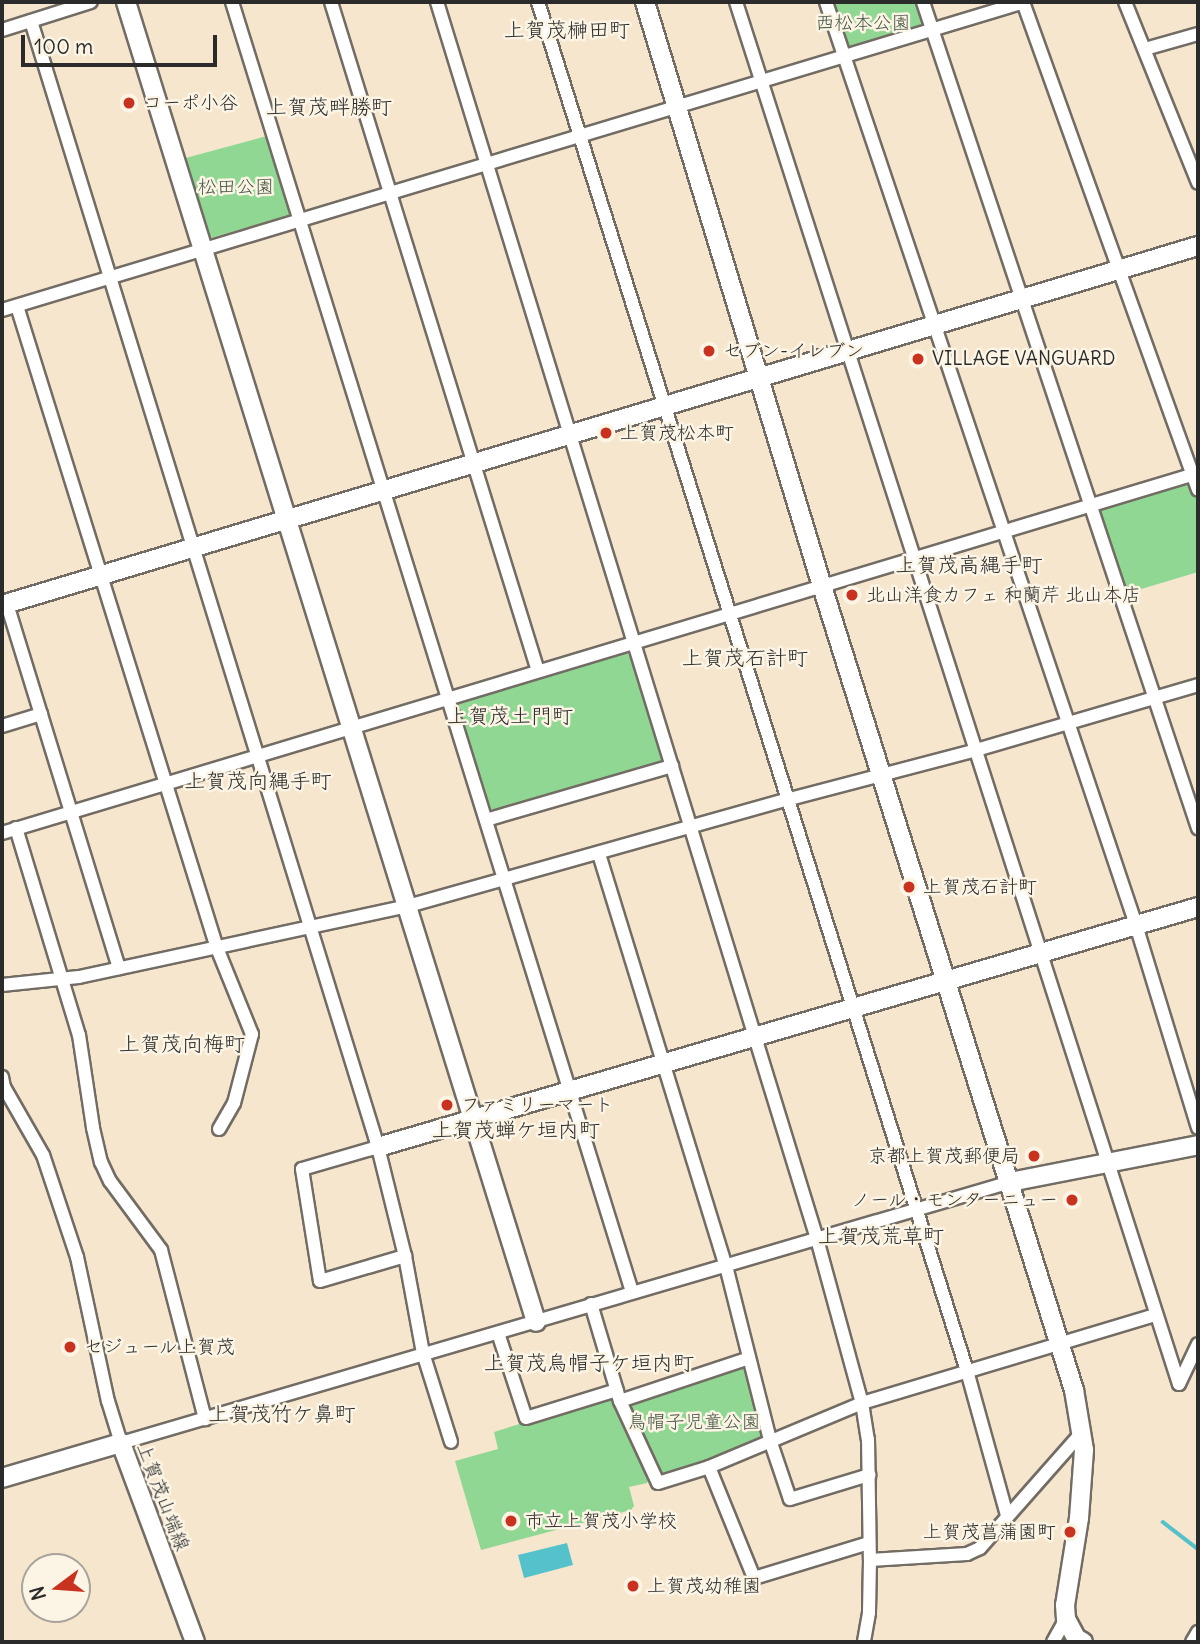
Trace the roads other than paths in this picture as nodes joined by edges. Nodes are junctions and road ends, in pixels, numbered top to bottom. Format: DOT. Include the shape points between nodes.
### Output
graph roads {
  1 [pos="91,2"];
  2 [pos="126,2"];
  3 [pos="232,2"];
  4 [pos="331,2"];
  5 [pos="437,2"];
  6 [pos="538,2"];
  7 [pos="645,2"];
  8 [pos="736,2"];
  9 [pos="826,2"];
  10 [pos="923,2"];
  11 [pos="1023,2"];
  12 [pos="1125,2"];
  13 [pos="31,21"];
  14 [pos="932,29"];
  15 [pos="2,30"];
  16 [pos="1198,34"];
  17 [pos="1145,49"];
  18 [pos="844,56"];
  19 [pos="762,81"];
  20 [pos="678,106"];
  21 [pos="580,136"];
  22 [pos="486,164"];
  23 [pos="1198,183"];
  24 [pos="390,193"];
  25 [pos="300,220"];
  26 [pos="1198,246"];
  27 [pos="205,249"];
  28 [pos="1120,269"];
  29 [pos="110,278"];
  30 [pos="1022,299"];
  31 [pos="17,306"];
  32 [pos="2,310"];
  33 [pos="935,325"];
  34 [pos="848,351"];
  35 [pos="760,378"];
  36 [pos="664,407"];
  37 [pos="570,435"];
  38 [pos="474,463"];
  39 [pos="1196,473"];
  40 [pos="1198,490"];
  41 [pos="384,491"];
  42 [pos="1091,505"];
  43 [pos="288,519"];
  44 [pos="1003,531"];
  45 [pos="192,548"];
  46 [pos="915,558"];
  47 [pos="101,575"];
  48 [pos="822,586"];
  49 [pos="4,605"];
  50 [pos="728,615"];
  51 [pos="634,642"];
  52 [pos="538,671"];
  53 [pos="1198,685"];
  54 [pos="1154,696"];
  55 [pos="448,698"];
  56 [pos="41,714"];
  57 [pos="1066,723"];
  58 [pos="2,726"];
  59 [pos="352,727"];
  60 [pos="976,750"];
  61 [pos="258,756"];
  62 [pos="672,766"];
  63 [pos="883,776"];
  64 [pos="167,783"];
  65 [pos="786,800"];
  66 [pos="71,812"];
  67 [pos="486,820"];
  68 [pos="16,828"];
  69 [pos="691,828"];
  70 [pos="1198,828"];
  71 [pos="2,833"];
  72 [pos="599,854"];
  73 [pos="504,878"];
  74 [pos="408,906"];
  75 [pos="1198,907"];
  76 [pos="1136,925"];
  77 [pos="311,928"];
  78 [pos="217,948"];
  79 [pos="1041,953"];
  80 [pos="120,968"];
  81 [pos="62,979"];
  82 [pos="946,981"];
  83 [pos="2,985"];
  84 [pos="851,1009"];
  85 [pos="755,1037"];
  86 [pos="664,1063"];
  87 [pos="2,1077"];
  88 [pos="570,1091"];
  89 [pos="473,1119"];
  90 [pos="1198,1128"];
  91 [pos="219,1129"];
  92 [pos="1198,1145"];
  93 [pos="377,1147"];
  94 [pos="1110,1163"];
  95 [pos="1010,1182"];
  96 [pos="914,1210"];
  97 [pos="817,1239"];
  98 [pos="405,1256"];
  99 [pos="726,1266"];
  100 [pos="632,1292"];
  101 [pos="591,1304"];
  102 [pos="1155,1315"];
  103 [pos="536,1322"];
  104 [pos="498,1333"];
  105 [pos="1059,1343"];
  106 [pos="1198,1344"];
  107 [pos="423,1353"];
  108 [pos="749,1358"];
  109 [pos="967,1371"];
  110 [pos="619,1395"];
  111 [pos="862,1403"];
  112 [pos="205,1419"];
  113 [pos="1083,1431"];
  114 [pos="770,1440"];
  115 [pos="451,1442"];
  116 [pos="121,1443"];
  117 [pos="709,1467"];
  118 [pos="869,1475"];
  119 [pos="2,1478"];
  120 [pos="1007,1515"];
  121 [pos="869,1543"];
  122 [pos="870,1560"];
  123 [pos="1066,1619"];
  124 [pos="1198,1632"];
  125 [pos="195,1642"];
  126 [pos="864,1642"];
  127 [pos="1053,1642"];
  128 [pos="1083,1642"];
  129 [pos="1192,1642"];
  1 -- 13 [label="street"];
  2 -- 27 [label="street"];
  3 -- 25 [label="street"];
  4 -- 24 [label="street"];
  5 -- 22 [label="street"];
  6 -- 21 [label="street"];
  7 -- 20 [label="street"];
  8 -- 19 [label="street"];
  9 -- 18 [label="street"];
  10 -- 14 [label="street"];
  11 -- 14 [label="street"];
  11 -- 28 [label="street"];
  12 -- 17 [label="street"];
  13 -- 15 [label="street"];
  13 -- 29 [label="street"];
  14 -- 18 [label="street"];
  14 -- 30 [label="street"];
  16 -- 17 [label="street"];
  17 -- 23 [label="street"];
  18 -- 19 [label="street"];
  18 -- 33 [label="street"];
  19 -- 20 [label="street"];
  19 -- 34 [label="street"];
  20 -- 21 [label="street"];
  20 -- 35 [label="street"];
  21 -- 22 [label="street"];
  21 -- 36 [label="street"];
  22 -- 24 [label="street"];
  22 -- 37 [label="street"];
  24 -- 25 [label="street"];
  24 -- 38 [label="street"];
  25 -- 27 [label="street"];
  25 -- 41 [label="street"];
  26 -- 28 [label="street"];
  27 -- 29 [label="street"];
  27 -- 43 [label="street"];
  28 -- 30 [label="street"];
  28 -- 39 [label="street"];
  29 -- 31 [label="street"];
  29 -- 45 [label="street"];
  30 -- 33 [label="street"];
  30 -- 42 [label="street"];
  31 -- 32 [label="street"];
  31 -- 47 [label="street"];
  33 -- 34 [label="street"];
  33 -- 44 [label="street"];
  34 -- 35 [label="street"];
  34 -- 46 [label="street"];
  35 -- 36 [label="street"];
  35 -- 48 [label="street"];
  36 -- 37 [label="street"];
  36 -- 50 [label="street"];
  37 -- 38 [label="street"];
  37 -- 51 [label="street"];
  38 -- 41 [label="street"];
  38 -- 52 [label="street"];
  39 -- 40 [label="street"];
  39 -- 42 [label="street"];
  41 -- 43 [label="street"];
  41 -- 55 [label="street"];
  42 -- 44 [label="street"];
  42 -- 54 [label="street"];
  43 -- 45 [label="street"];
  43 -- 59 [label="street"];
  44 -- 46 [label="street"];
  44 -- 57 [label="street"];
  45 -- 47 [label="street"];
  45 -- 61 [label="street"];
  46 -- 48 [label="street"];
  46 -- 60 [label="street"];
  47 -- 49 [label="street"];
  47 -- 64 [label="street"];
  48 -- 50 [label="street"];
  48 -- 63 [label="street"];
  49 -- 56 [label="street"];
  50 -- 51 [label="street"];
  50 -- 65 [label="street"];
  51 -- 52 [label="street"];
  51 -- 62 [label="street"];
  52 -- 55 [label="street"];
  53 -- 54 [label="street"];
  54 -- 57 [label="street"];
  54 -- 70 [label="street"];
  55 -- 59 [label="street"];
  55 -- 67 [label="street"];
  56 -- 58 [label="street"];
  56 -- 66 [label="street"];
  57 -- 60 [label="street"];
  57 -- 76 [label="street"];
  59 -- 61 [label="street"];
  59 -- 74 [label="street"];
  60 -- 63 [label="street"];
  60 -- 79 [label="street"];
  61 -- 64 [label="street"];
  61 -- 77 [label="street"];
  62 -- 67 [label="street"];
  62 -- 69 [label="street"];
  63 -- 65 [label="street"];
  63 -- 82 [label="street"];
  64 -- 66 [label="street"];
  64 -- 78 [label="street"];
  65 -- 69 [label="street"];
  65 -- 84 [label="street"];
  66 -- 68 [label="street"];
  66 -- 80 [label="street"];
  67 -- 73 [label="street"];
  68 -- 71 [label="street"];
  68 -- 81 [label="street"];
  69 -- 72 [label="street"];
  69 -- 85 [label="street"];
  72 -- 73 [label="street"];
  72 -- 86 [label="street"];
  73 -- 74 [label="street"];
  73 -- 88 [label="street"];
  74 -- 77 [label="street"];
  74 -- 89 [label="street"];
  75 -- 76 [label="street"];
  76 -- 79 [label="street"];
  76 -- 90 [label="street"];
  77 -- 78 [label="street"];
  77 -- 93 [label="street"];
  78 -- 80 [label="street"];
  78 -- 91 [label="street" via="252,1034 234,1103"];
  79 -- 82 [label="street"];
  79 -- 94 [label="street"];
  80 -- 81 [label="street"];
  81 -- 83 [label="street"];
  81 -- 112 [label="street" via="79,1035 101,1162 161,1250"];
  82 -- 84 [label="street"];
  82 -- 95 [label="street"];
  84 -- 85 [label="street"];
  84 -- 96 [label="street"];
  85 -- 86 [label="street"];
  85 -- 97 [label="street"];
  86 -- 88 [label="street"];
  86 -- 99 [label="street"];
  87 -- 116 [label="street" via="43,1155 78,1257"];
  88 -- 89 [label="street"];
  88 -- 100 [label="street"];
  89 -- 93 [label="street"];
  89 -- 103 [label="street"];
  92 -- 94 [label="street"];
  93 -- 98 [label="street"];
  93 -- 98 [label="street" via="302,1169 320,1281"];
  94 -- 95 [label="street"];
  94 -- 102 [label="street"];
  95 -- 96 [label="street"];
  95 -- 105 [label="street"];
  96 -- 97 [label="street"];
  96 -- 109 [label="street"];
  97 -- 99 [label="street"];
  97 -- 111 [label="street"];
  98 -- 107 [label="street"];
  99 -- 100 [label="street"];
  99 -- 108 [label="street"];
  100 -- 101 [label="street"];
  101 -- 103 [label="street"];
  101 -- 110 [label="street"];
  102 -- 105 [label="street"];
  102 -- 106 [label="street" via="1179,1384"];
  103 -- 104 [label="street"];
  104 -- 107 [label="street"];
  104 -- 110 [label="street" via="526,1418"];
  105 -- 109 [label="street"];
  105 -- 113 [label="street"];
  107 -- 112 [label="street"];
  107 -- 115 [label="street"];
  108 -- 110 [label="street"];
  108 -- 114 [label="street"];
  109 -- 111 [label="street"];
  109 -- 120 [label="street"];
  110 -- 117 [label="street" via="658,1483"];
  111 -- 114 [label="street"];
  111 -- 118 [label="street"];
  112 -- 116 [label="street"];
  113 -- 120 [label="street"];
  113 -- 123 [label="street" via="1079,1518"];
  114 -- 117 [label="street"];
  114 -- 118 [label="street" via="790,1499"];
  116 -- 119 [label="street, 上賀茂山端線"];
  116 -- 125 [label="street, 上賀茂山端線"];
  117 -- 121 [label="street" via="754,1578"];
  118 -- 121 [label="street"];
  120 -- 122 [label="street" via="980,1548 967,1554"];
  121 -- 122 [label="street"];
  122 -- 126 [label="street"];
  123 -- 127 [label="street"];
  123 -- 128 [label="street"];
  124 -- 129 [label="street"];
}
